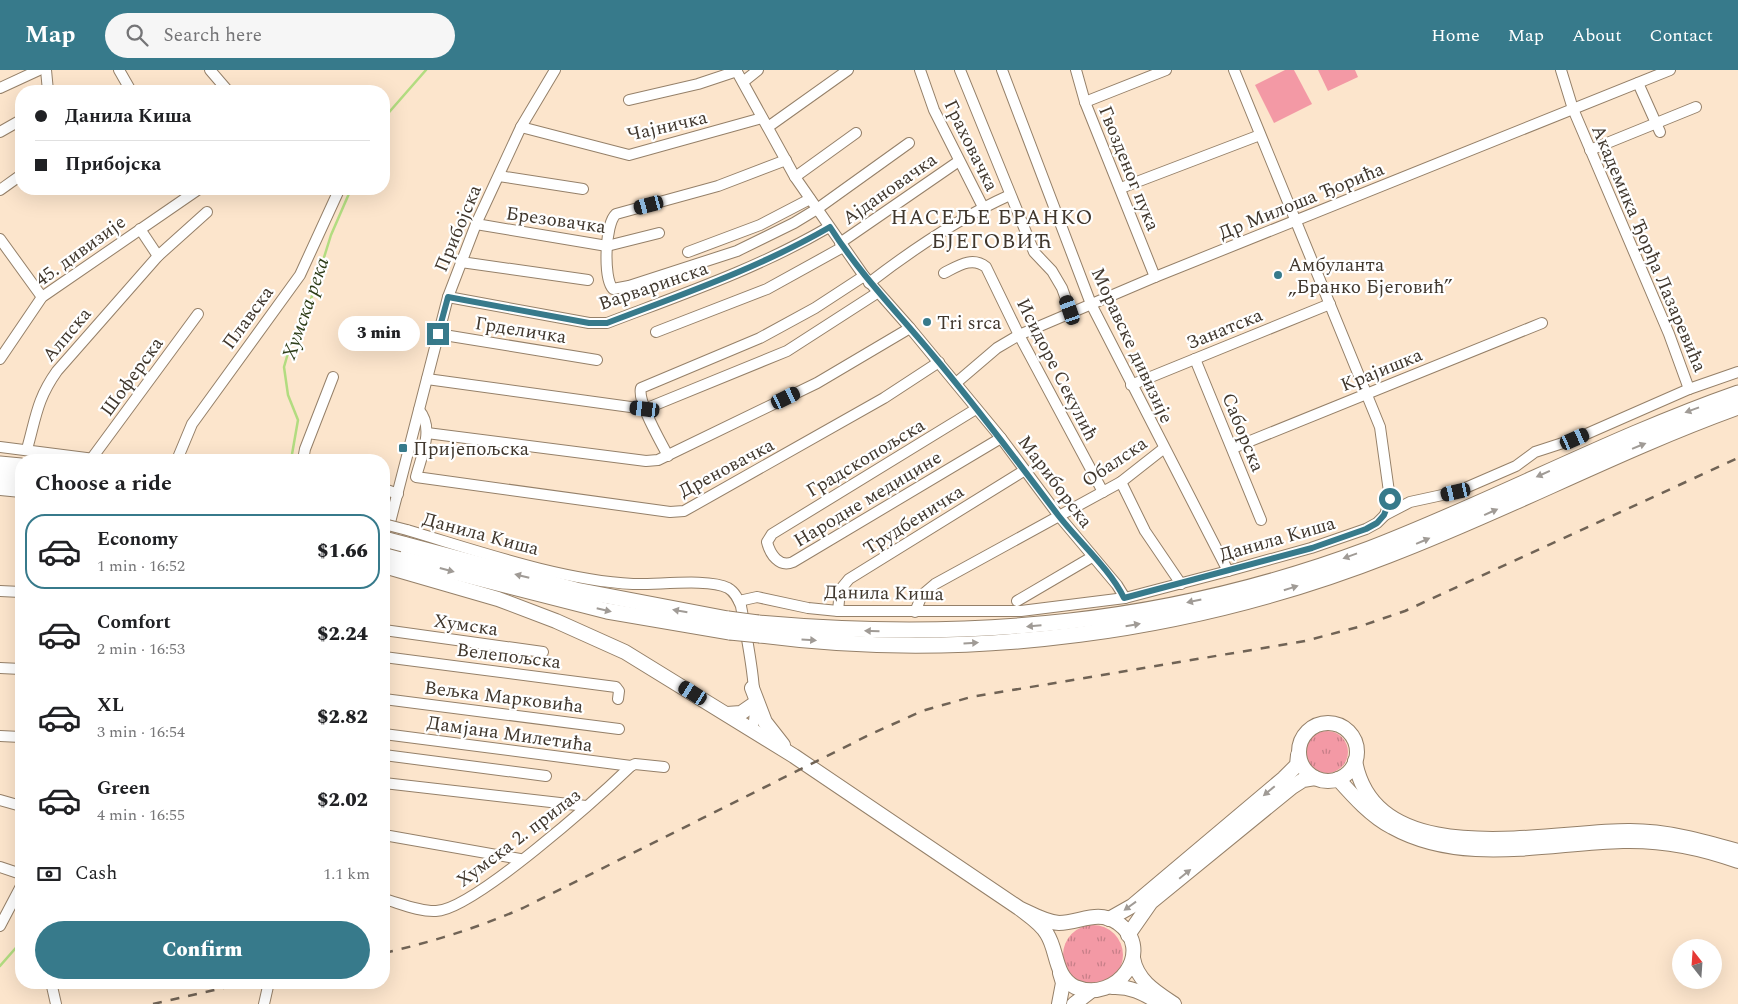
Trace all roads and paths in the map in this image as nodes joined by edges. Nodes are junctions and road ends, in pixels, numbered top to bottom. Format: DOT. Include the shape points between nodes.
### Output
graph roads {
  1 [pos="39,70"];
  2 [pos="46,70"];
  3 [pos="119,70"];
  4 [pos="210,70"];
  5 [pos="555,70"];
  6 [pos="736,70"];
  7 [pos="758,70"];
  8 [pos="848,70"];
  9 [pos="920,70"];
  10 [pos="960,70"];
  11 [pos="1002,70"];
  12 [pos="1076,70"];
  13 [pos="1166,70"];
  14 [pos="1234,70"];
  15 [pos="1561,70"];
  16 [pos="1670,70"];
  17 [pos="743,82"];
  18 [pos="1638,83"];
  19 [pos="47,85"];
  20 [pos="128,85"];
  21 [pos="223,85"];
  22 [pos="0,88"];
  23 [pos="629,100"];
  24 [pos="1084,102"];
  25 [pos="1696,107"];
  26 [pos="1573,109"];
  27 [pos="762,118"];
  28 [pos="15,123"];
  29 [pos="521,127"];
  30 [pos="768,128"];
  31 [pos="1658,128"];
  32 [pos="0,132"];
  33 [pos="856,133"];
  34 [pos="1260,135"];
  35 [pos="909,143"];
  36 [pos="1590,150"];
  37 [pos="786,160"];
  38 [pos="958,161"];
  39 [pos="499,176"];
  40 [pos="795,176"];
  41 [pos="15,179"];
  42 [pos="1121,188"];
  43 [pos="583,189"];
  44 [pos="0,190"];
  45 [pos="190,195"];
  46 [pos="337,195"];
  47 [pos="1010,195"];
  48 [pos="810,199"];
  49 [pos="983,207"];
  50 [pos="817,209"];
  51 [pos="206,212"];
  52 [pos="1296,220"];
  53 [pos="476,224"];
  54 [pos="830,227"];
  55 [pos="140,229"];
  56 [pos="659,233"];
  57 [pos="0,240"];
  58 [pos="841,245"];
  59 [pos="607,246"];
  60 [pos="688,252"];
  61 [pos="158,256"];
  62 [pos="462,262"];
  63 [pos="944,273"];
  64 [pos="1155,277"];
  65 [pos="867,279"];
  66 [pos="588,280"];
  67 [pos="877,293"];
  68 [pos="42,297"];
  69 [pos="448,297"];
  70 [pos="1090,304"];
  71 [pos="1330,304"];
  72 [pos="1071,313"];
  73 [pos="198,314"];
  74 [pos="1542,323"];
  75 [pos="910,328"];
  76 [pos="656,332"];
  77 [pos="438,334"];
  78 [pos="1019,335"];
  79 [pos="0,359"];
  80 [pos="1195,359"];
  81 [pos="597,360"];
  82 [pos="938,362"];
  83 [pos="1738,372"];
  84 [pos="333,377"];
  85 [pos="427,379"];
  86 [pos="956,383"];
  87 [pos="1131,385"];
  88 [pos="1689,389"];
  89 [pos="1738,393"];
  90 [pos="1367,394"];
  91 [pos="1738,407"];
  92 [pos="645,409"];
  93 [pos="976,409"];
  94 [pos="419,410"];
  95 [pos="427,433"];
  96 [pos="1001,438"];
  97 [pos="0,447"];
  98 [pos="1233,448"];
  99 [pos="28,449"];
  100 [pos="1163,449"];
  101 [pos="62,454"];
  102 [pos="100,454"];
  103 [pos="180,454"];
  104 [pos="304,454"];
  105 [pos="668,456"];
  106 [pos="0,464"];
  107 [pos="15,465"];
  108 [pos="1025,470"];
  109 [pos="0,478"];
  110 [pos="15,479"];
  111 [pos="1121,482"];
  112 [pos="0,488"];
  113 [pos="15,489"];
  114 [pos="390,491"];
  115 [pos="1103,492"];
  116 [pos="398,494"];
  117 [pos="1384,515"];
  118 [pos="1059,516"];
  119 [pos="1261,520"];
  120 [pos="390,524"];
  121 [pos="1443,526"];
  122 [pos="772,534"];
  123 [pos="390,537"];
  124 [pos="398,554"];
  125 [pos="1092,557"];
  126 [pos="1228,571"];
  127 [pos="1181,584"];
  128 [pos="0,591"];
  129 [pos="15,592"];
  130 [pos="1124,598"];
  131 [pos="739,600"];
  132 [pos="1017,601"];
  133 [pos="838,610"];
  134 [pos="915,612"];
  135 [pos="390,631"];
  136 [pos="543,652"];
  137 [pos="390,657"];
  138 [pos="0,668"];
  139 [pos="15,669"];
  140 [pos="752,688"];
  141 [pos="618,699"];
  142 [pos="390,700"];
  143 [pos="754,704"];
  144 [pos="727,714"];
  145 [pos="619,729"];
  146 [pos="752,730"];
  147 [pos="390,735"];
  148 [pos="0,736"];
  149 [pos="15,737"];
  150 [pos="1298,755"];
  151 [pos="390,756"];
  152 [pos="794,756"];
  153 [pos="1355,761"];
  154 [pos="631,766"];
  155 [pos="664,767"];
  156 [pos="546,776"];
  157 [pos="1315,778"];
  158 [pos="1338,779"];
  159 [pos="390,784"];
  160 [pos="0,800"];
  161 [pos="15,804"];
  162 [pos="586,806"];
  163 [pos="390,836"];
  164 [pos="1738,851"];
  165 [pos="520,859"];
  166 [pos="1738,861"];
  167 [pos="0,867"];
  168 [pos="15,871"];
  169 [pos="15,897"];
  170 [pos="390,900"];
  171 [pos="1020,908"];
  172 [pos="1079,919"];
  173 [pos="1109,919"];
  174 [pos="0,926"];
  175 [pos="1128,934"];
  176 [pos="1055,955"];
  177 [pos="1133,958"];
  178 [pos="1060,973"];
  179 [pos="1112,987"];
  180 [pos="53,989"];
  181 [pos="267,989"];
  182 [pos="1091,991"];
  183 [pos="56,1004"];
  184 [pos="264,1004"];
  185 [pos="1059,1004"];
  186 [pos="1074,1004"];
  187 [pos="1160,1004"];
  188 [pos="1174,1004"];
  1 -- 22 [label="street"];
  2 -- 19 [label="street"];
  3 -- 20 [label="street"];
  4 -- 21 [label="street"];
  5 -- 29 [label="street, Прибојска"];
  6 -- 17 [label="street, Мариборска"];
  6 -- 23 [label="street" via="698,84"];
  7 -- 17 [label="street"];
  8 -- 30 [label="street"];
  9 -- 38 [label="street, Граховачка"];
  10 -- 47 [label="street"];
  11 -- 70 [label="street, Моравске дивизије"];
  12 -- 24 [label="street, Гвозденог пука"];
  13 -- 24 [label="street"];
  14 -- 34 [label="street"];
  15 -- 26 [label="street, Академика Ђорђа Лазаревића"];
  16 -- 18 [label="street, Др Милоша Ђорића"];
  17 -- 27 [label="street, Мариборска"];
  18 -- 26 [label="street, Др Милоша Ђорића"];
  18 -- 31 [label="street"];
  24 -- 42 [label="street, Гвозденог пука"];
  25 -- 31 [label="street"];
  26 -- 36 [label="street, Академика Ђорђа Лазаревића"];
  26 -- 52 [label="street, Др Милоша Ђорића"];
  27 -- 29 [label="street, Чајничка" via="629,155"];
  27 -- 30 [label="street, Мариборска"];
  28 -- 32 [label="street"];
  29 -- 39 [label="street, Прибојска"];
  30 -- 37 [label="street, Мариборска"];
  31 -- 36 [label="street"];
  33 -- 40 [label="street"];
  34 -- 42 [label="street"];
  34 -- 52 [label="street"];
  35 -- 50 [label="street"];
  36 -- 88 [label="street, Академика Ђорђа Лазаревића" via="1669,334"];
  37 -- 40 [label="street, Мариборска"];
  37 -- 59 [label="street" via="718,186 616,214 609,224"];
  38 -- 49 [label="street, Граховачка"];
  38 -- 58 [label="street, Ајдановачка"];
  39 -- 43 [label="street"];
  39 -- 53 [label="street, Прибојска"];
  40 -- 48 [label="street, Мариборска"];
  41 -- 44 [label="street"];
  42 -- 64 [label="street, Гвозденог пука"];
  45 -- 55 [label="street, 45. дивизије"];
  46 -- 103 [label="street, Плавска" via="300,275 192,424"];
  47 -- 49 [label="street"];
  47 -- 72 [label="street" via="1034,252 1052,271"];
  48 -- 50 [label="street, Мариборска"];
  48 -- 60 [label="street" via="760,225"];
  49 -- 65 [label="street"];
  50 -- 54 [label="street, Мариборска"];
  50 -- 59 [label="street" via="737,251 613,289 608,282"];
  51 -- 61 [label="street, Алпска"];
  52 -- 64 [label="street, Др Милоша Ђорића"];
  52 -- 71 [label="street"];
  53 -- 59 [label="street, Брезовачка"];
  53 -- 62 [label="street, Прибојска"];
  54 -- 58 [label="street, Мариборска"];
  54 -- 69 [label="street, Варваринска" via="742,272 607,323 589,323"];
  55 -- 61 [label="street"];
  55 -- 68 [label="street, 45. дивизије"];
  56 -- 59 [label="street, Брезовачка"];
  57 -- 68 [label="street"];
  58 -- 65 [label="street, Мариборска"];
  58 -- 76 [label="street, Ајдановачка" via="767,289"];
  61 -- 99 [label="street, Алпска" via="45,387 37,405"];
  62 -- 66 [label="street"];
  62 -- 69 [label="street, Прибојска"];
  63 -- 78 [label="street, Исидоре Секулић" via="969,262 982,264 989,271"];
  64 -- 70 [label="street, Др Милоша Ђорића"];
  65 -- 67 [label="street, Мариборска"];
  65 -- 92 [label="street" via="760,338 645,386 640,392"];
  67 -- 75 [label="street, Мариборска"];
  67 -- 92 [label="street" via="787,352"];
  68 -- 79 [label="street, 45. дивизије"];
  69 -- 77 [label="street, Прибојска"];
  70 -- 72 [label="street, Др Милоша Ђорића"];
  70 -- 87 [label="street, Моравске дивизије"];
  71 -- 80 [label="street, Занатска"];
  71 -- 90 [label="street"];
  72 -- 78 [label="street, Др Милоша Ђорића"];
  73 -- 102 [label="street, Шоферска"];
  74 -- 90 [label="street, Крајишка"];
  75 -- 82 [label="street, Мариборска"];
  75 -- 105 [label="street" via="817,383"];
  77 -- 81 [label="street, Грделичка"];
  77 -- 85 [label="street, Прибојска"];
  78 -- 86 [label="street, Др Милоша Ђорића"];
  78 -- 115 [label="street, Исидоре Секулић"];
  80 -- 87 [label="street, Занатска"];
  80 -- 98 [label="street, Саборска"];
  82 -- 86 [label="street, Мариборска"];
  82 -- 95 [label="street, Дреновачка" via="884,398 684,511 670,512 416,477"];
  83 -- 88 [label="street, Данила Киша"];
  84 -- 104 [label="street"];
  85 -- 92 [label="street"];
  85 -- 94 [label="street, Прибојска"];
  86 -- 93 [label="street, Мариборска"];
  87 -- 100 [label="street, Моравске дивизије"];
  88 -- 117 [label="street, Данила Киша" via="1575,439 1534,452 1516,466 1456,492 1410,502"];
  89 -- 121 [label="highway, one-way" via="1627,437"];
  90 -- 98 [label="street, Крајишка"];
  90 -- 117 [label="street" via="1380,428 1390,499"];
  121 -- 91 [label="highway, one-way"];
  92 -- 105 [label="street"];
  93 -- 96 [label="street, Мариборска"];
  93 -- 122 [label="street, Градскопољска"];
  94 -- 95 [label="street"];
  94 -- 116 [label="street, Прибојска"];
  95 -- 105 [label="street" via="646,461"];
  96 -- 108 [label="street, Мариборска"];
  96 -- 122 [label="street, Народне медицине" via="790,564 780,563 773,556 767,542"];
  97 -- 99 [label="street"];
  98 -- 119 [label="street, Саборска"];
  99 -- 101 [label="street"];
  100 -- 111 [label="street, Обалска"];
  100 -- 126 [label="street, Моравске дивизије"];
  106 -- 107 [label="highway"];
  108 -- 118 [label="street, Мариборска"];
  108 -- 133 [label="street, Трудбеничка" via="848,579 840,590"];
  109 -- 110 [label="highway"];
  111 -- 115 [label="street, Обалска"];
  111 -- 127 [label="street" via="1145,531"];
  112 -- 113 [label="main road"];
  114 -- 116 [label="street"];
  115 -- 118 [label="street, Обалска"];
  116 -- 120 [label="street"];
  117 -- 126 [label="street, Данила Киша" via="1366,529"];
  118 -- 125 [label="street, Мариборска"];
  118 -- 134 [label="street, Обалска" via="935,584 922,595"];
  121 -- 124 [label="highway, bridge" via="1398,545 1234,592 1159,608 1084,620 931,631 759,629 729,625"];
  123 -- 124 [label="street, Данила Киша, bridge"];
  124 -- 131 [label="street, Данила Киша" via="525,564 607,581 647,585 719,584 732,590"];
  124 -- 144 [label="main road" via="625,652"];
  125 -- 130 [label="street, Мариборска"];
  125 -- 132 [label="street"];
  126 -- 127 [label="street, Данила Киша"];
  127 -- 130 [label="street, Данила Киша"];
  128 -- 129 [label="street"];
  130 -- 134 [label="street, Данила Киша" via="1021,611"];
  131 -- 133 [label="street, Данила Киша" via="757,597"];
  131 -- 140 [label="street"];
  133 -- 134 [label="street, Данила Киша"];
  135 -- 136 [label="street, Хумска"];
  137 -- 141 [label="street, Велепољска" via="616,687"];
  138 -- 139 [label="street"];
  140 -- 143 [label="street"];
  140 -- 152 [label="main road" via="765,722"];
  142 -- 145 [label="street, Вељка Марковића"];
  143 -- 144 [label="main road" via="741,713"];
  143 -- 146 [label="street"];
  144 -- 146 [label="main road"];
  146 -- 152 [label="main road"];
  147 -- 154 [label="street, Дамјана Милетића"];
  148 -- 149 [label="street"];
  150 -- 153 [label="main road" via="1300,742 1307,731 1318,724 1331,723 1343,727 1352,736 1356,748"];
  150 -- 157 [label="main road" via="1304,769"];
  150 -- 173 [label="main road, one-way" via="1297,765 1284,778 1132,906"];
  151 -- 156 [label="street"];
  152 -- 171 [label="main road"];
  153 -- 158 [label="main road" via="1349,772"];
  153 -- 164 [label="main road" via="1370,800 1412,827 1442,836 1481,840 1630,831 1690,838"];
  154 -- 155 [label="street"];
  154 -- 162 [label="street, Хумска 2. прилаз"];
  157 -- 158 [label="main road" via="1322,781"];
  175 -- 157 [label="main road, one-way" via="1151,902 1292,787 1303,780"];
  158 -- 166 [label="main road" via="1353,796 1391,827 1440,845 1488,850 1650,842 1681,846"];
  159 -- 162 [label="street"];
  160 -- 161 [label="street"];
  162 -- 165 [label="street, Хумска 2. прилаз"];
  163 -- 165 [label="street"];
  165 -- 170 [label="street, Хумска 2. прилаз" via="480,891 450,908 435,911"];
  167 -- 168 [label="street"];
  169 -- 174 [label="street"];
  171 -- 172 [label="main road" via="1050,921"];
  171 -- 176 [label="main road" via="1046,932"];
  172 -- 173 [label="main road" via="1095,916"];
  172 -- 176 [label="main road" via="1064,930"];
  173 -- 175 [label="main road"];
  175 -- 177 [label="main road"];
  176 -- 178 [label="main road"];
  177 -- 179 [label="main road" via="1126,976"];
  177 -- 188 [label="main road" via="1142,979"];
  178 -- 182 [label="main road" via="1075,987"];
  178 -- 185 [label="main road" via="1063,983"];
  179 -- 182 [label="main road"];
  179 -- 187 [label="main road" via="1135,990"];
  180 -- 183 [label="street"];
  181 -- 184 [label="street"];
  182 -- 186 [label="main road"];
}
